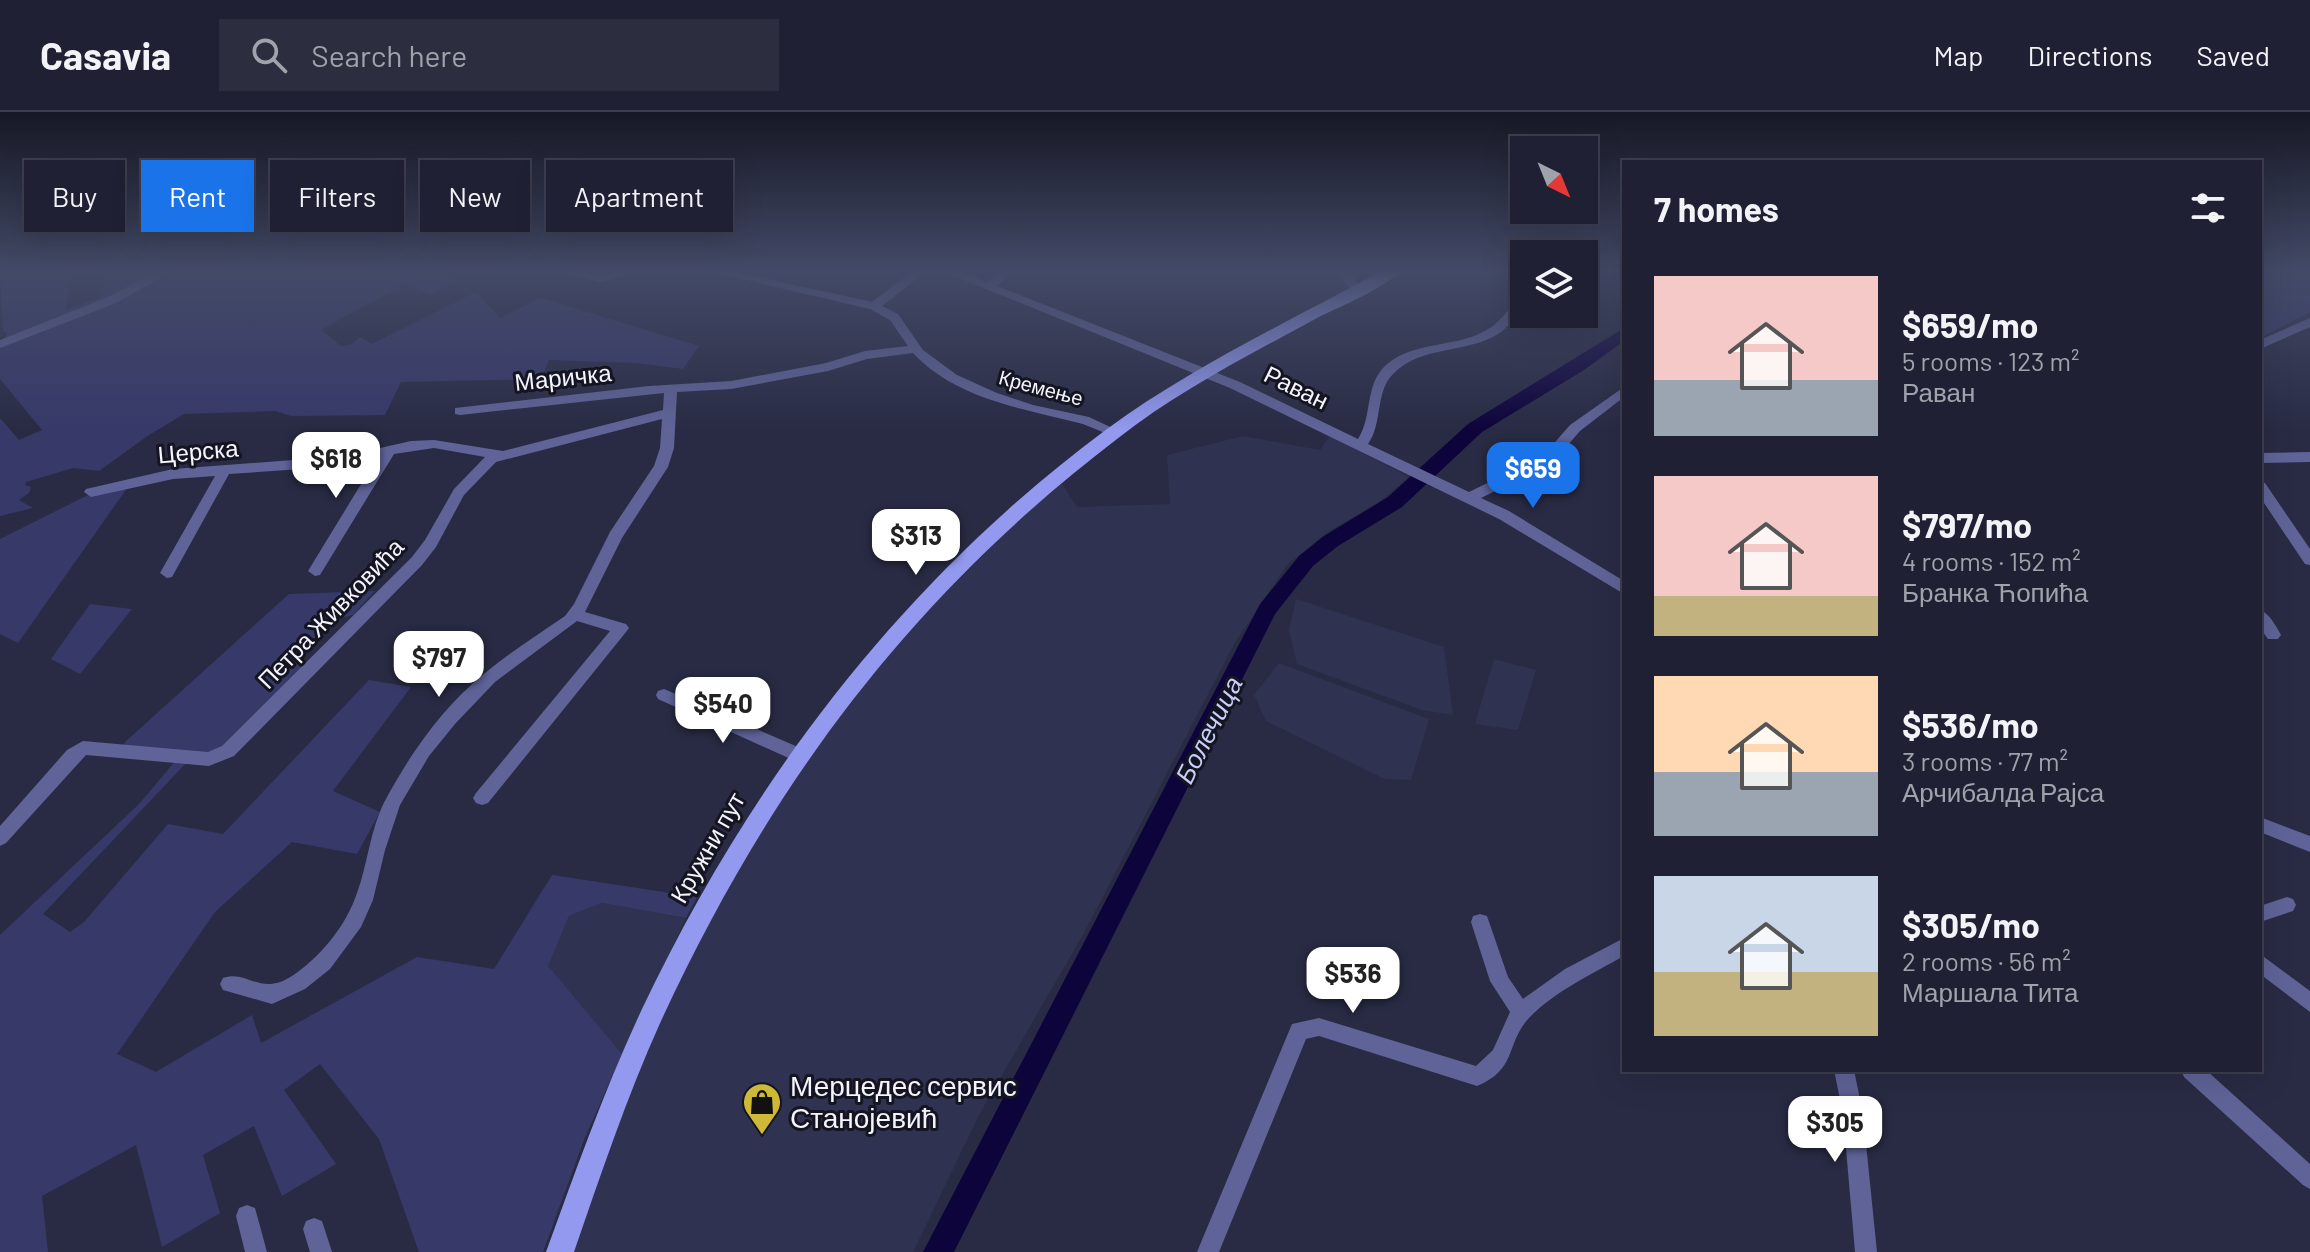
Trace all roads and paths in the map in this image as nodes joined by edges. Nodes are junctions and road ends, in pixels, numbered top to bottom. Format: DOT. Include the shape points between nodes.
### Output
graph roads {
  1 [pos="55,322"];
  2 [pos="897,322"];
  3 [pos="1078,322"];
  4 [pos="1302,322"];
  5 [pos="1501,322"];
  6 [pos="2310,322"];
  7 [pos="0,344"];
  8 [pos="2262,344"];
  9 [pos="914,349"];
  10 [pos="1209,374"];
  11 [pos="671,389"];
  12 [pos="1622,393"];
  13 [pos="460,411"];
  14 [pos="669,413"];
  15 [pos="1114,432"];
  16 [pos="1360,445"];
  17 [pos="389,450"];
  18 [pos="499,455"];
  19 [pos="2310,457"];
  20 [pos="2262,458"];
  21 [pos="224,471"];
  22 [pos="2262,489"];
  23 [pos="91,492"];
  24 [pos="1470,498"];
  25 [pos="2310,560"];
  26 [pos="315,571"];
  27 [pos="167,573"];
  28 [pos="1618,585"];
  29 [pos="575,615"];
  30 [pos="2262,619"];
  31 [pos="2273,635"];
  32 [pos="664,695"];
  33 [pos="799,755"];
  34 [pos="482,798"];
  35 [pos="2262,825"];
  36 [pos="0,838"];
  37 [pos="2310,844"];
  38 [pos="2287,905"];
  39 [pos="2262,913"];
  40 [pos="1480,922"];
  41 [pos="1622,947"];
  42 [pos="2262,965"];
  43 [pos="230,984"];
  44 [pos="2310,1003"];
  45 [pos="1521,1013"];
  46 [pos="1844,1072"];
  47 [pos="2193,1072"];
  48 [pos="2310,1178"];
  49 [pos="247,1216"];
  50 [pos="314,1229"];
  51 [pos="256,1252"];
  52 [pos="321,1252"];
  53 [pos="560,1252"];
  54 [pos="1208,1252"];
  55 [pos="1866,1252"];
  1 -- 7 [label="street"];
  2 -- 9 [label="street, Кремење"];
  3 -- 10 [label="street, Раван"];
  4 -- 10 [label="main road, Кружни пут"];
  5 -- 16 [label="street" via="1489,334 1414,353 1394,365 1379,381 1369,435"];
  6 -- 8 [label="street"];
  9 -- 11 [label="street" via="865,355 789,376"];
  9 -- 15 [label="street, Кремење" via="937,369 984,393"];
  10 -- 15 [label="main road, Кружни пут"];
  10 -- 16 [label="street, Раван"];
  11 -- 13 [label="street, Маричка"];
  11 -- 14 [label="street"];
  12 -- 24 [label="street" via="1575,428 1548,459"];
  14 -- 18 [label="street, Петра Живковића"];
  14 -- 29 [label="street" via="661,467 615,536"];
  15 -- 33 [label="main road, Кружни пут" via="1029,499 944,578"];
  16 -- 24 [label="street, Раван"];
  17 -- 18 [label="street, Церска" via="434,444"];
  17 -- 21 [label="street, Церска" via="345,461"];
  17 -- 26 [label="street, Петра Живковића"];
  18 -- 36 [label="street, Петра Живковића" via="459,492 417,561 228,751 209,759 83,748"];
  19 -- 20 [label="street"];
  21 -- 23 [label="street, Церска" via="173,474"];
  21 -- 27 [label="street"];
  22 -- 25 [label="street"];
  24 -- 28 [label="street, Раван"];
  29 -- 34 [label="street" via="621,628"];
  29 -- 43 [label="street" via="501,668 423,751 392,803 364,900 323,963 272,995"];
  30 -- 31 [label="street"];
  32 -- 33 [label="street"];
  33 -- 53 [label="main road, Кружни пут" via="734,852 662,992 605,1126"];
  35 -- 37 [label="street"];
  38 -- 39 [label="street"];
  40 -- 45 [label="street" via="1500,981"];
  41 -- 45 [label="street"];
  42 -- 44 [label="street"];
  45 -- 54 [label="street" via="1500,1058 1477,1076 1319,1027 1299,1031"];
  46 -- 55 [label="street"];
  47 -- 48 [label="street"];
  49 -- 51 [label="street"];
  50 -- 52 [label="street"];
}
